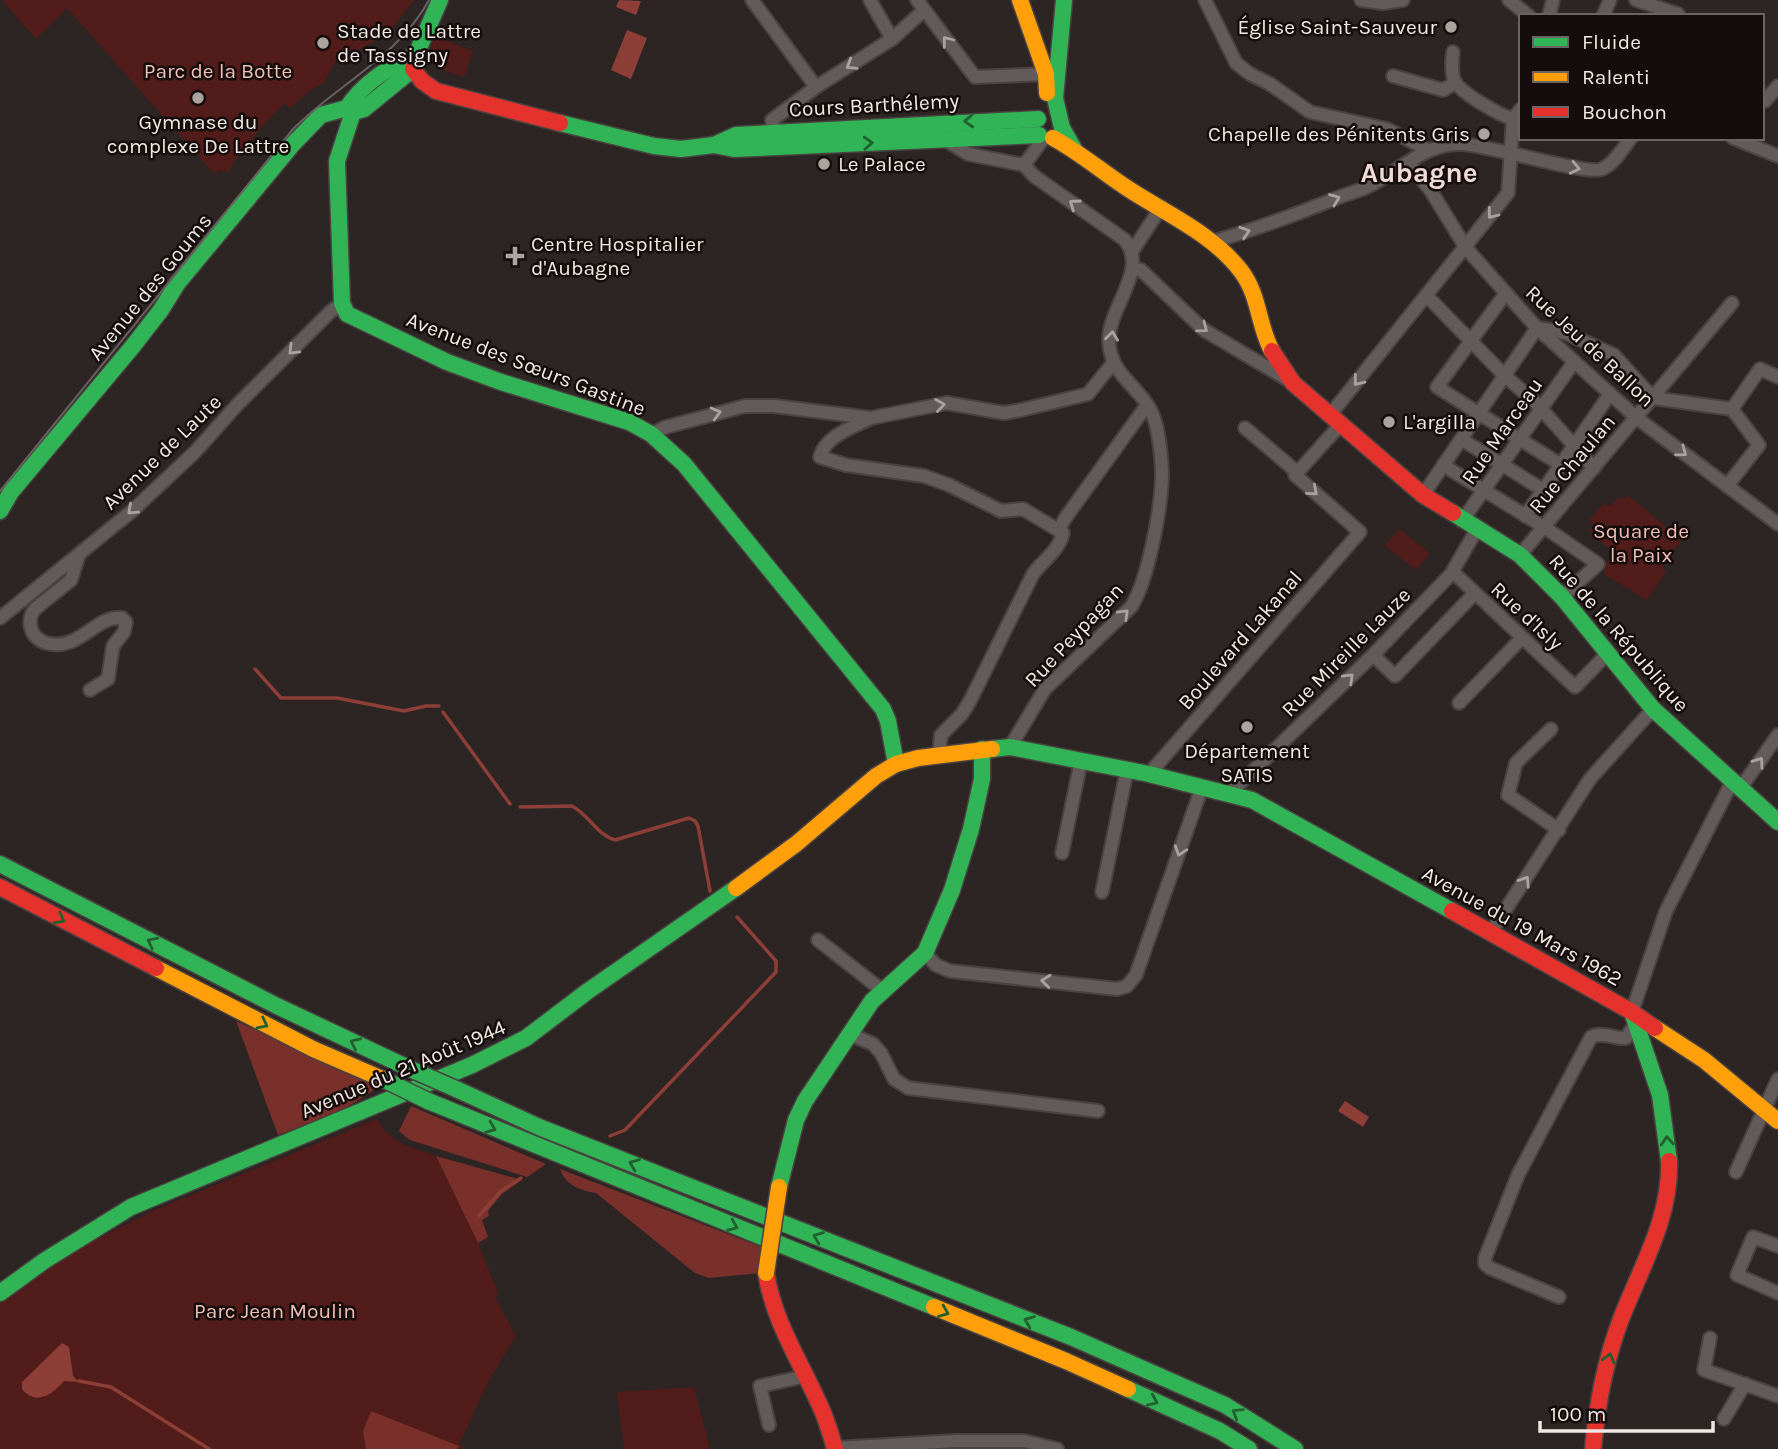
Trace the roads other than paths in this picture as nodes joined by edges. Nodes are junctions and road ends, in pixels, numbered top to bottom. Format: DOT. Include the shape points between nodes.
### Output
graph roads {
  1 [pos="440,0"];
  2 [pos="752,0"];
  3 [pos="870,0"];
  4 [pos="1020,0"];
  5 [pos="1064,0"];
  6 [pos="1205,0"];
  7 [pos="1361,0"];
  8 [pos="1403,0"];
  9 [pos="1509,0"];
  10 [pos="1636,0"];
  11 [pos="920,6"];
  12 [pos="1526,14"];
  13 [pos="1678,14"];
  14 [pos="1031,33"];
  15 [pos="1062,33"];
  16 [pos="892,39"];
  17 [pos="1453,52"];
  18 [pos="415,62"];
  19 [pos="1046,74"];
  20 [pos="1393,76"];
  21 [pos="1455,83"];
  22 [pos="1778,86"];
  23 [pos="816,87"];
  24 [pos="1764,101"];
  25 [pos="350,110"];
  26 [pos="1517,114"];
  27 [pos="1049,127"];
  28 [pos="775,139"];
  29 [pos="944,139"];
  30 [pos="1629,140"];
  31 [pos="1738,140"];
  32 [pos="1428,150"];
  33 [pos="1509,151"];
  34 [pos="1778,156"];
  35 [pos="1409,163"];
  36 [pos="1024,165"];
  37 [pos="1163,208"];
  38 [pos="1212,242"];
  39 [pos="1129,245"];
  40 [pos="1466,248"];
  41 [pos="1133,269"];
  42 [pos="1506,293"];
  43 [pos="1426,295"];
  44 [pos="342,303"];
  45 [pos="1732,303"];
  46 [pos="1538,328"];
  47 [pos="1472,340"];
  48 [pos="1574,362"];
  49 [pos="1113,363"];
  50 [pos="1505,376"];
  51 [pos="1778,377"];
  52 [pos="1293,383"];
  53 [pos="1610,394"];
  54 [pos="1653,398"];
  55 [pos="1147,405"];
  56 [pos="1732,409"];
  57 [pos="1541,411"];
  58 [pos="1479,414"];
  59 [pos="872,418"];
  60 [pos="1637,418"];
  61 [pos="1335,420"];
  62 [pos="1245,428"];
  63 [pos="651,434"];
  64 [pos="1520,438"];
  65 [pos="1461,439"];
  66 [pos="1575,445"];
  67 [pos="1443,465"];
  68 [pos="1502,465"];
  69 [pos="1561,465"];
  70 [pos="1594,468"];
  71 [pos="1297,472"];
  72 [pos="1727,486"];
  73 [pos="1543,490"];
  74 [pos="1484,491"];
  75 [pos="1423,495"];
  76 [pos="0,511"];
  77 [pos="1525,516"];
  78 [pos="1462,521"];
  79 [pos="1778,524"];
  80 [pos="1544,527"];
  81 [pos="1059,529"];
  82 [pos="1477,529"];
  83 [pos="79,555"];
  84 [pos="1520,555"];
  85 [pos="1453,572"];
  86 [pos="1475,593"];
  87 [pos="1562,597"];
  88 [pos="0,618"];
  89 [pos="1522,638"];
  90 [pos="1608,653"];
  91 [pos="1373,655"];
  92 [pos="90,690"];
  93 [pos="1459,703"];
  94 [pos="1653,709"];
  95 [pos="1551,730"];
  96 [pos="1778,735"];
  97 [pos="1010,747"];
  98 [pos="982,749"];
  99 [pos="939,755"];
  100 [pos="1081,761"];
  101 [pos="896,764"];
  102 [pos="1127,770"];
  103 [pos="1149,774"];
  104 [pos="1736,785"];
  105 [pos="1202,787"];
  106 [pos="1230,793"];
  107 [pos="1778,822"];
  108 [pos="1559,830"];
  109 [pos="1062,853"];
  110 [pos="0,864"];
  111 [pos="0,887"];
  112 [pos="1102,892"];
  113 [pos="1491,932"];
  114 [pos="818,940"];
  115 [pos="925,953"];
  116 [pos="883,991"];
  117 [pos="1633,1019"];
  118 [pos="849,1034"];
  119 [pos="1778,1079"];
  120 [pos="1765,1108"];
  121 [pos="1098,1111"];
  122 [pos="1778,1121"];
  123 [pos="1736,1172"];
  124 [pos="1778,1246"];
  125 [pos="1778,1292"];
  126 [pos="0,1293"];
  127 [pos="1559,1297"];
  128 [pos="1710,1338"];
  129 [pos="806,1377"];
  130 [pos="1745,1384"];
  131 [pos="1778,1396"];
  132 [pos="1724,1419"];
  133 [pos="769,1425"];
  134 [pos="835,1449"];
  135 [pos="1057,1449"];
  136 [pos="1249,1449"];
  137 [pos="1295,1449"];
  138 [pos="1593,1449"];
  1 -- 18 [label="main road"];
  2 -- 23 [label="street"];
  3 -- 16 [label="street"];
  4 -- 14 [label="main road"];
  5 -- 15 [label="main road"];
  6 -- 32 [label="street" via="1236,63 1250,74 1310,112 1387,129"];
  7 -- 8 [label="street"];
  9 -- 12 [label="street"];
  10 -- 13 [label="street"];
  11 -- 16 [label="street"];
  19 -- 11 [label="street, one-way" via="975,77"];
  14 -- 15 [label="main road" via="1047,38"];
  14 -- 19 [label="main road"];
  15 -- 27 [label="main road"];
  16 -- 23 [label="street, one-way"];
  17 -- 21 [label="street"];
  18 -- 25 [label="main road" via="404,58 351,100"];
  18 -- 28 [label="main road, Cours Barthélemy" via="422,81 436,91 645,144 681,149 714,145 736,135"];
  19 -- 27 [label="main road"];
  20 -- 21 [label="street" via="1443,90"];
  21 -- 26 [label="street" via="1499,115"];
  22 -- 24 [label="street"];
  23 -- 28 [label="street" via="772,120"];
  25 -- 44 [label="main road" via="337,161"];
  25 -- 76 [label="main road, Avenue des Goums" via="321,115 293,144"];
  26 -- 33 [label="street"];
  27 -- 28 [label="main road, Cours Barthélemy, one-way"];
  27 -- 29 [label="main road"];
  27 -- 36 [label="street"];
  27 -- 37 [label="main road, Rue de la République" via="1095,167"];
  28 -- 29 [label="main road, one-way"];
  29 -- 36 [label="street" via="968,154"];
  33 -- 30 [label="street, one-way" via="1597,171 1612,162"];
  31 -- 34 [label="street"];
  32 -- 33 [label="street" via="1460,144"];
  32 -- 35 [label="street"];
  33 -- 40 [label="street, one-way" via="1508,193"];
  38 -- 35 [label="street, one-way" via="1367,187"];
  35 -- 40 [label="street, Rue Jeu de Ballon"];
  39 -- 36 [label="street, one-way"];
  37 -- 38 [label="main road, Rue de la République"];
  37 -- 39 [label="street"];
  38 -- 52 [label="main road, Rue de la République" via="1241,271 1256,296 1270,347"];
  39 -- 41 [label="street"];
  40 -- 42 [label="street, Rue Jeu de Ballon"];
  40 -- 43 [label="street"];
  49 -- 41 [label="street, one-way" via="1109,340"];
  41 -- 52 [label="street, one-way" via="1141,270 1204,330"];
  42 -- 46 [label="street, Rue Jeu de Ballon"];
  42 -- 47 [label="street"];
  43 -- 47 [label="street"];
  43 -- 61 [label="street, one-way"];
  44 -- 63 [label="main road, Avenue des Sœurs Gastine" via="346,314 358,321 447,362 629,422"];
  44 -- 83 [label="street, Avenue de Laute, one-way" via="195,452"];
  45 -- 54 [label="street, Rue Chaulan"];
  46 -- 48 [label="street, Rue Jeu de Ballon"];
  46 -- 50 [label="street"];
  46 -- 54 [label="street" via="1566,333 1614,355"];
  47 -- 50 [label="street"];
  47 -- 58 [label="street" via="1437,387"];
  48 -- 53 [label="street, Rue Jeu de Ballon"];
  48 -- 57 [label="street, Rue Marceau"];
  49 -- 55 [label="street, Rue Peypagan"];
  59 -- 49 [label="street, one-way" via="947,403 1004,413 1088,394"];
  50 -- 57 [label="street"];
  50 -- 58 [label="street"];
  51 -- 56 [label="street" via="1760,369"];
  52 -- 61 [label="main road, Rue de la République"];
  53 -- 60 [label="street, Rue Jeu de Ballon"];
  53 -- 66 [label="street"];
  54 -- 56 [label="street"];
  54 -- 60 [label="street, Rue Chaulan"];
  55 -- 81 [label="street"];
  97 -- 55 [label="street, Rue Peypagan, one-way" via="1045,689 1139,595 1162,477 1153,415"];
  56 -- 72 [label="street" via="1759,445"];
  57 -- 64 [label="street, Rue Marceau"];
  57 -- 66 [label="street"];
  58 -- 64 [label="street"];
  58 -- 65 [label="street"];
  63 -- 59 [label="street, one-way" via="745,406"];
  59 -- 81 [label="street" via="830,440 820,457 924,476 1001,511 1023,509"];
  60 -- 70 [label="street, Rue Chaulan"];
  60 -- 72 [label="street, Rue Jeu de Ballon, one-way"];
  61 -- 71 [label="street"];
  61 -- 75 [label="main road, Rue de la République"];
  62 -- 71 [label="street"];
  63 -- 101 [label="main road, Avenue des Sœurs Gastine" via="684,464 883,709"];
  64 -- 68 [label="street, Rue Marceau"];
  64 -- 69 [label="street"];
  65 -- 67 [label="street"];
  65 -- 68 [label="street"];
  66 -- 69 [label="street"];
  66 -- 70 [label="street"];
  67 -- 74 [label="street"];
  67 -- 75 [label="street"];
  68 -- 73 [label="street"];
  68 -- 74 [label="street, Rue Marceau"];
  69 -- 73 [label="street"];
  70 -- 80 [label="street, Rue Chaulan"];
  71 -- 103 [label="street, Boulevard Lakanal, one-way" via="1295,475 1360,532"];
  72 -- 79 [label="street, Rue Jeu de Ballon"];
  73 -- 77 [label="street"];
  74 -- 77 [label="street"];
  74 -- 78 [label="street, Rue Marceau"];
  75 -- 78 [label="main road, Rue de la République"];
  77 -- 80 [label="street"];
  78 -- 82 [label="main road, Rue de la République"];
  80 -- 84 [label="street, Rue Chaulan"];
  80 -- 87 [label="street" via="1598,564"];
  81 -- 99 [label="street" via="1063,533 1058,549 1033,574 970,701 941,735"];
  82 -- 84 [label="main road, Rue de la République"];
  82 -- 85 [label="street, Rue Mireille Lauze"];
  83 -- 88 [label="street, Avenue de Laute"];
  83 -- 92 [label="street" via="71,580 36,608 30,620 34,636 57,645 81,638 108,620 122,618 126,622 113,646 108,679"];
  84 -- 87 [label="main road, Rue de la République"];
  85 -- 86 [label="street, Rue d'Isly"];
  85 -- 91 [label="street, Rue Mireille Lauze"];
  86 -- 89 [label="street, Rue d'Isly"];
  86 -- 91 [label="street" via="1395,676"];
  87 -- 90 [label="main road, Rue de la République"];
  89 -- 90 [label="street, Rue d'Isly" via="1575,687"];
  89 -- 93 [label="street"];
  90 -- 94 [label="main road, Rue de la République"];
  106 -- 91 [label="street, Rue Mireille Lauze, one-way"];
  94 -- 104 [label="main road, Rue de la République"];
  94 -- 108 [label="street" via="1590,779"];
  95 -- 108 [label="street" via="1516,764 1508,795"];
  104 -- 96 [label="street, one-way"];
  97 -- 98 [label="main road, Avenue du 19 Mars 1962"];
  97 -- 100 [label="main road, Avenue du 19 Mars 1962"];
  98 -- 99 [label="main road, Avenue du 19 Mars 1962"];
  98 -- 115 [label="main road" via="982,779 971,829"];
  99 -- 101 [label="main road, Avenue du 19 Mars 1962"];
  100 -- 102 [label="main road, Avenue du 19 Mars 1962"];
  100 -- 109 [label="street"];
  101 -- 126 [label="main road, Avenue du 21 Août 1944" via="854,792 764,868 526,1038 472,1065 131,1207"];
  102 -- 103 [label="main road, Avenue du 19 Mars 1962"];
  102 -- 112 [label="street"];
  103 -- 105 [label="main road, Avenue du 19 Mars 1962"];
  104 -- 107 [label="main road, Rue de la République"];
  104 -- 117 [label="street" via="1666,911 1651,948"];
  105 -- 106 [label="main road, Avenue du 19 Mars 1962"];
  105 -- 115 [label="street, one-way" via="1136,975 1127,986 1117,989 950,971"];
  106 -- 113 [label="main road, Avenue du 19 Mars 1962" via="1252,800"];
  113 -- 108 [label="street, one-way"];
  137 -- 110 [label="main road, one-way, bridge" via="1226,1405 1071,1337 539,1127 417,1072"];
  111 -- 136 [label="main road, one-way, bridge" via="313,1049 428,1101 1066,1361 1220,1431"];
  113 -- 117 [label="main road, Avenue du 19 Mars 1962"];
  114 -- 116 [label="street"];
  115 -- 116 [label="main road"];
  116 -- 118 [label="main road"];
  117 -- 120 [label="main road, Avenue du 19 Mars 1962" via="1704,1060"];
  117 -- 127 [label="street" via="1626,1038 1591,1037 1518,1175 1485,1258 1490,1268"];
  138 -- 117 [label="main road, one-way" via="1597,1403 1614,1338 1659,1233 1669,1170 1663,1111"];
  118 -- 121 [label="street" via="873,1044 894,1079 908,1088"];
  118 -- 129 [label="main road, bridge" via="796,1120 779,1187 766,1273 781,1328"];
  119 -- 120 [label="street"];
  120 -- 122 [label="main road, Avenue du 19 Mars 1962"];
  120 -- 123 [label="street"];
  124 -- 125 [label="street" via="1753,1237 1737,1275"];
  128 -- 130 [label="street" via="1704,1370"];
  129 -- 133 [label="street" via="760,1386"];
  129 -- 134 [label="main road"];
  130 -- 131 [label="street"];
  130 -- 132 [label="street"];
  134 -- 135 [label="street" via="956,1441 1024,1441"];
}
